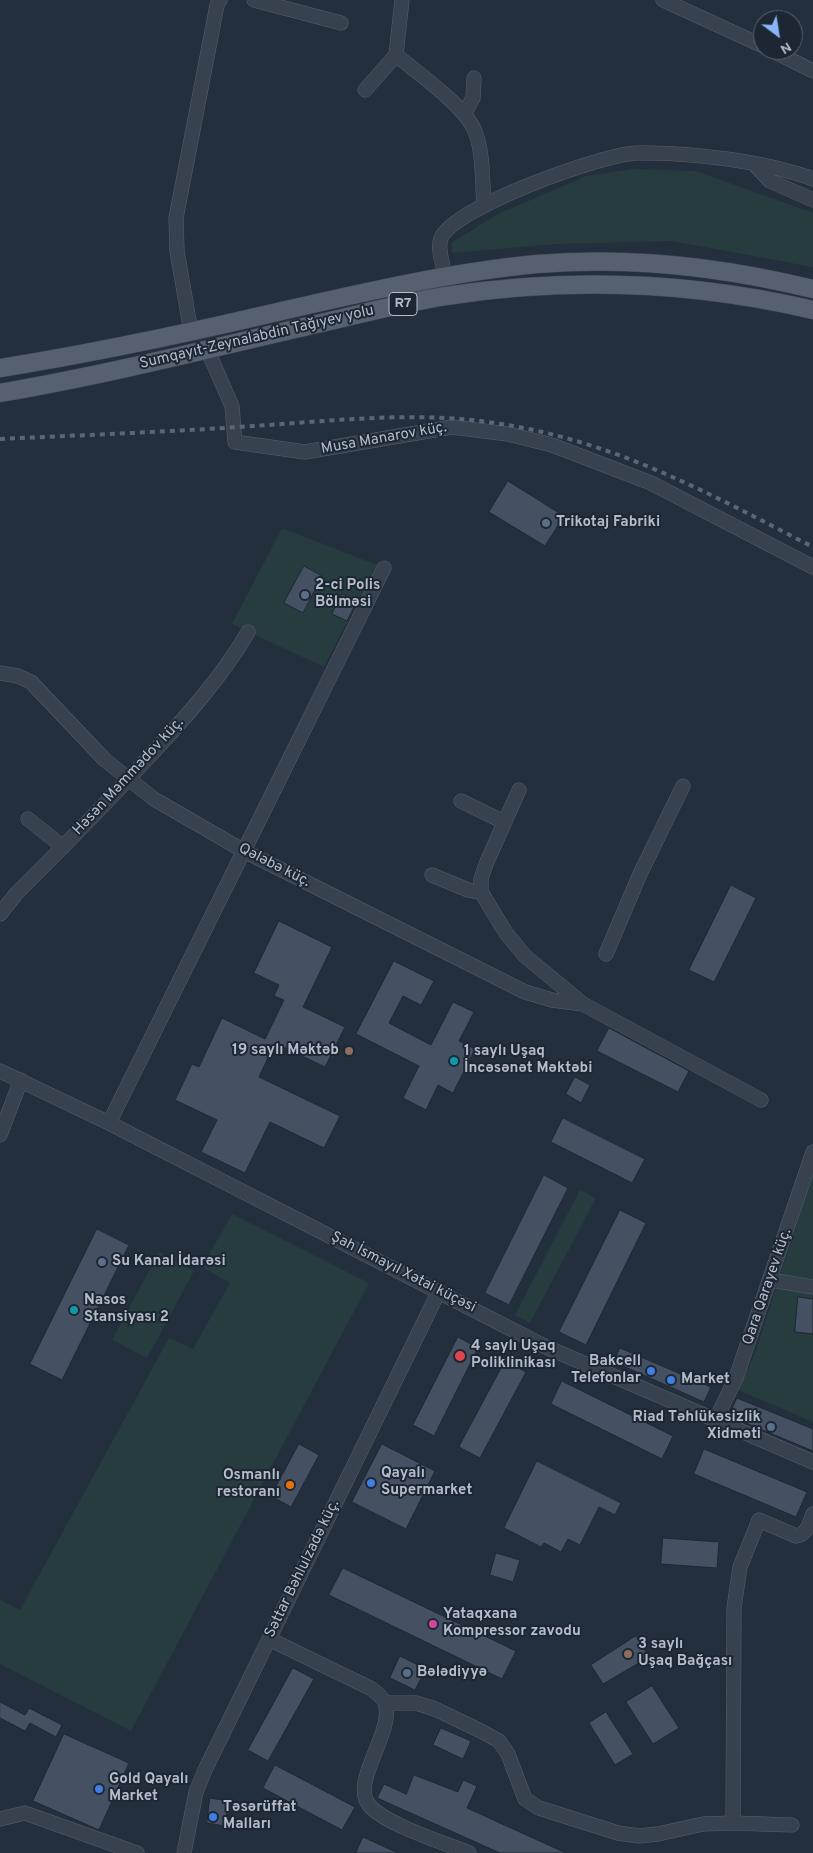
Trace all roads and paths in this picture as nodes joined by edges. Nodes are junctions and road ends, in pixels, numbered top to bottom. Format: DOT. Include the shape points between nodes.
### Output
graph roads {
  1 [pos="220,0"];
  2 [pos="254,0"];
  3 [pos="402,0"];
  4 [pos="663,0"];
  5 [pos="341,22"];
  6 [pos="753,41"];
  7 [pos="396,55"];
  8 [pos="791,60"];
  9 [pos="813,71"];
  10 [pos="474,78"];
  11 [pos="365,90"];
  12 [pos="464,114"];
  13 [pos="754,164"];
  14 [pos="813,179"];
  15 [pos="813,200"];
  16 [pos="484,206"];
  17 [pos="445,275"];
  18 [pos="813,289"];
  19 [pos="813,310"];
  20 [pos="191,332"];
  21 [pos="207,349"];
  22 [pos="0,368"];
  23 [pos="0,393"];
  24 [pos="813,567"];
  25 [pos="384,568"];
  26 [pos="248,632"];
  27 [pos="0,673"];
  28 [pos="128,780"];
  29 [pos="683,786"];
  30 [pos="519,790"];
  31 [pos="461,801"];
  32 [pos="28,819"];
  33 [pos="504,822"];
  34 [pos="63,847"];
  35 [pos="244,851"];
  36 [pos="432,875"];
  37 [pos="481,892"];
  38 [pos="0,914"];
  39 [pos="606,954"];
  40 [pos="583,1004"];
  41 [pos="0,1071"];
  42 [pos="22,1080"];
  43 [pos="762,1100"];
  44 [pos="109,1124"];
  45 [pos="0,1135"];
  46 [pos="813,1152"];
  47 [pos="771,1280"];
  48 [pos="813,1287"];
  49 [pos="439,1291"];
  50 [pos="716,1419"];
  51 [pos="813,1462"];
  52 [pos="813,1514"];
  53 [pos="269,1639"];
  54 [pos="385,1703"];
  55 [pos="0,1819"];
  56 [pos="733,1823"];
  57 [pos="792,1825"];
  58 [pos="137,1853"];
  59 [pos="184,1853"];
  60 [pos="469,1853"];
  1 -- 20 [label="street" via="176,218 177,251"];
  2 -- 5 [label="street"];
  3 -- 7 [label="street"];
  4 -- 6 [label="street"];
  7 -- 11 [label="street"];
  7 -- 12 [label="street"];
  8 -- 9 [label="street"];
  10 -- 12 [label="street" via="473,98"];
  12 -- 16 [label="street" via="474,130 480,157"];
  13 -- 14 [label="street"];
  13 -- 15 [label="street" via="770,180"];
  13 -- 16 [label="street" via="674,154 635,153 608,157 543,178"];
  16 -- 17 [label="street" via="447,230 441,238"];
  17 -- 18 [label="main road, Sumqayıt-Zeynalabdin Tağıyev yolu / R7" via="538,264 604,262 721,269"];
  17 -- 20 [label="main road, Sumqayıt-Zeynalabdin Tağıyev yolu / R7"];
  19 -- 21 [label="main road, Sumqayıt-Zeynalabdin Tağıyev yolu / R7" via="711,291 651,286 528,287 419,301"];
  20 -- 22 [label="main road, Sumqayıt-Zeynalabdin Tağıyev yolu / R7" via="90,354"];
  21 -- 23 [label="main road, Sumqayıt-Zeynalabdin Tağıyev yolu / R7"];
  21 -- 24 [label="street, Musa Manarov küç." via="232,406 235,442 304,452 452,427 508,434 561,448 651,484"];
  25 -- 35 [label="street"];
  26 -- 28 [label="street, Həsən Məmmədov küç." via="219,678"];
  27 -- 28 [label="street, Qələbə küç." via="31,682"];
  28 -- 34 [label="street, Həsən Məmmədov küç."];
  28 -- 35 [label="street, Qələbə küç." via="154,799"];
  29 -- 39 [label="street"];
  30 -- 33 [label="street"];
  31 -- 33 [label="street"];
  32 -- 34 [label="street"];
  33 -- 37 [label="street" via="486,864"];
  34 -- 38 [label="street, Həsən Məmmədov küç."];
  35 -- 40 [label="street, Qələbə küç." via="525,992"];
  35 -- 44 [label="street"];
  36 -- 37 [label="street"];
  37 -- 40 [label="street" via="524,956"];
  40 -- 43 [label="street"];
  41 -- 42 [label="street, Şah İsmayıl Xətai küçəsi"];
  42 -- 44 [label="street, Şah İsmayıl Xətai küçəsi"];
  42 -- 45 [label="street"];
  44 -- 49 [label="street, Şah İsmayıl Xətai küçəsi"];
  46 -- 47 [label="street, Qara Qarayev küç."];
  47 -- 48 [label="street"];
  47 -- 50 [label="street, Qara Qarayev küç." via="736,1378"];
  49 -- 50 [label="street, Şah İsmayıl Xətai küçəsi" via="546,1347"];
  49 -- 53 [label="street, Səttar Bəhlulzadə küç."];
  50 -- 51 [label="street, Şah İsmayıl Xətai küçəsi"];
  52 -- 56 [label="street" via="802,1536 759,1520 740,1567 734,1608"];
  53 -- 54 [label="street" via="372,1689"];
  53 -- 59 [label="street, Səttar Bəhlulzadə küç." via="196,1792"];
  54 -- 56 [label="street" via="416,1703 499,1741 508,1754 526,1799 539,1808 618,1833 639,1836 703,1824"];
  54 -- 60 [label="street" via="386,1713 365,1784 364,1797 369,1806 388,1819"];
  55 -- 58 [label="street" via="26,1813"];
  56 -- 57 [label="street"];
}
